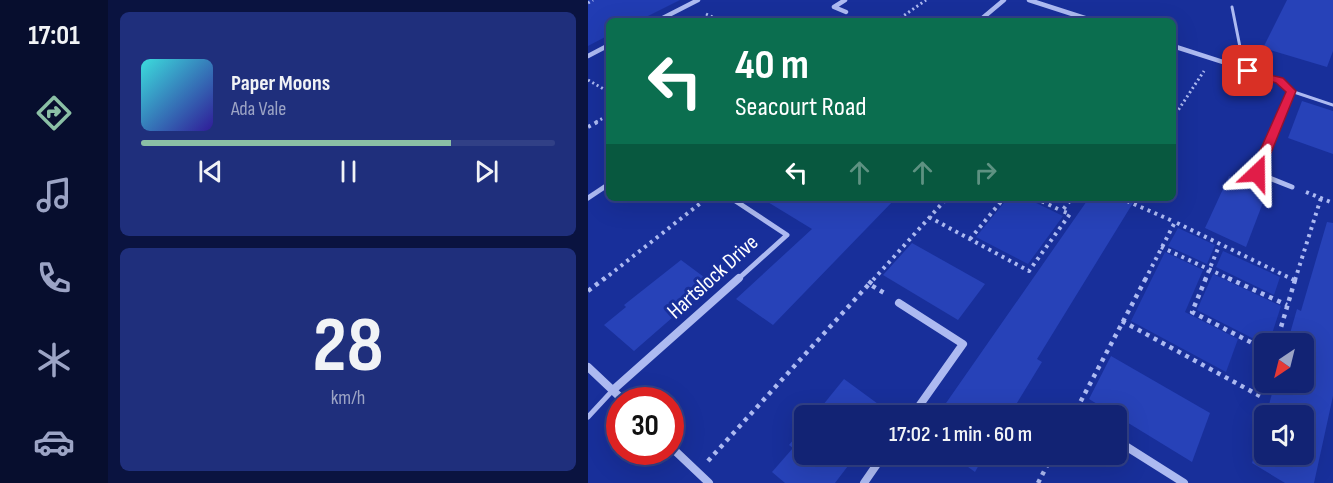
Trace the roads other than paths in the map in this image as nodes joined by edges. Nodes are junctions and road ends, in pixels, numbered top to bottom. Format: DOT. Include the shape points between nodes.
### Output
graph roads {
  1 [pos="698,0"];
  2 [pos="845,0"];
  3 [pos="1004,0"];
  4 [pos="1029,0"];
  5 [pos="1232,7"];
  6 [pos="846,12"];
  7 [pos="663,18"];
  8 [pos="983,18"];
  9 [pos="1085,18"];
  10 [pos="606,47"];
  11 [pos="1176,47"];
  12 [pos="588,56"];
  13 [pos="1248,71"];
  14 [pos="1291,91"];
  15 [pos="1333,105"];
  16 [pos="606,186"];
  17 [pos="1292,187"];
  18 [pos="588,198"];
  19 [pos="736,201"];
  20 [pos="899,303"];
  21 [pos="588,367"];
  22 [pos="610,387"];
  23 [pos="616,387"];
  24 [pos="606,398"];
  25 [pos="920,405"];
  26 [pos="588,417"];
  27 [pos="1127,447"];
  28 [pos="684,459"];
  29 [pos="876,465"];
  30 [pos="709,483"];
  31 [pos="864,483"];
  32 [pos="1184,483"];
  1 -- 7 [label="street"];
  2 -- 6 [label="street" via="834,7"];
  3 -- 8 [label="street"];
  4 -- 9 [label="street"];
  5 -- 13 [label="lane"];
  10 -- 12 [label="street"];
  11 -- 13 [label="street"];
  13 -- 14 [label="street" via="1280,80"];
  14 -- 15 [label="lane"];
  14 -- 17 [label="street" via="1257,173"];
  16 -- 18 [label="street"];
  19 -- 23 [label="street, Hartslock Drive" via="787,235"];
  20 -- 25 [label="street" via="963,344"];
  21 -- 22 [label="street"];
  24 -- 26 [label="lane"];
  27 -- 32 [label="street"];
  28 -- 30 [label="street"];
  29 -- 31 [label="street"];
}
